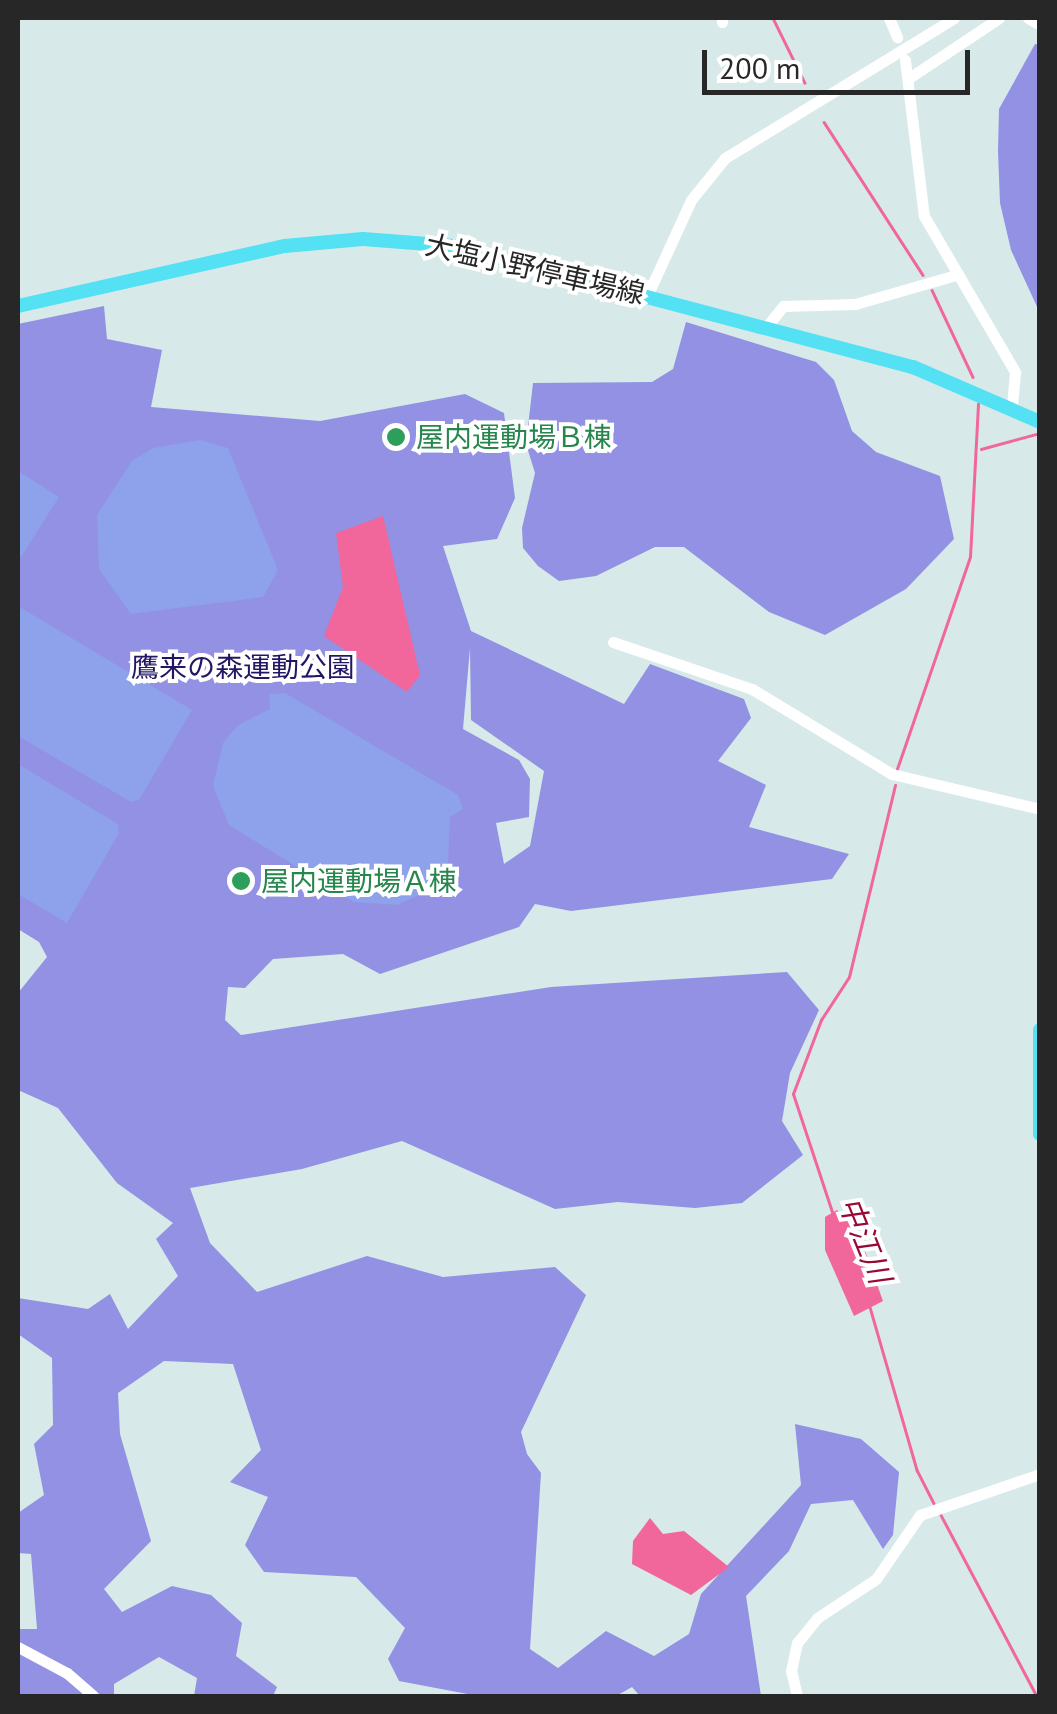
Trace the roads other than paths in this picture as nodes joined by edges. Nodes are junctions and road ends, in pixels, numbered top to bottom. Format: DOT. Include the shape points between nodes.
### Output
graph roads {
  1 [pos="889,18"];
  2 [pos="954,18"];
  3 [pos="999,18"];
  4 [pos="1028,18"];
  5 [pos="1040,25"];
  6 [pos="897,38"];
  7 [pos="905,60"];
  8 [pos="909,78"];
  9 [pos="956,275"];
  10 [pos="648,294"];
  11 [pos="18,306"];
  12 [pos="767,326"];
  13 [pos="1012,407"];
  14 [pos="1040,422"];
  15 [pos="612,642"];
  16 [pos="1040,808"];
  17 [pos="1040,1030"];
  18 [pos="1040,1134"];
  19 [pos="1040,1474"];
  20 [pos="18,1647"];
  21 [pos="93,1696"];
  22 [pos="797,1696"];
  1 -- 6 [label="street"];
  2 -- 10 [label="street" via="725,158 691,200"];
  3 -- 8 [label="street"];
  4 -- 5 [label="street"];
  7 -- 8 [label="street"];
  8 -- 9 [label="street" via="918,197"];
  9 -- 12 [label="street" via="855,304 783,306"];
  9 -- 13 [label="street" via="1015,372"];
  10 -- 11 [label="main road, 大塩小野停車場線" via="454,246 364,239 247,253"];
  10 -- 12 [label="main road, 大塩小野停車場線"];
  12 -- 13 [label="main road, 大塩小野停車場線" via="914,366"];
  13 -- 14 [label="main road, 大塩小野停車場線"];
  15 -- 16 [label="street" via="752,690 892,774"];
  17 -- 18 [label="main road"];
  19 -- 22 [label="street" via="935,1504 910,1525 876,1579 808,1627 792,1656"];
  20 -- 21 [label="street" via="67,1673"];
}
